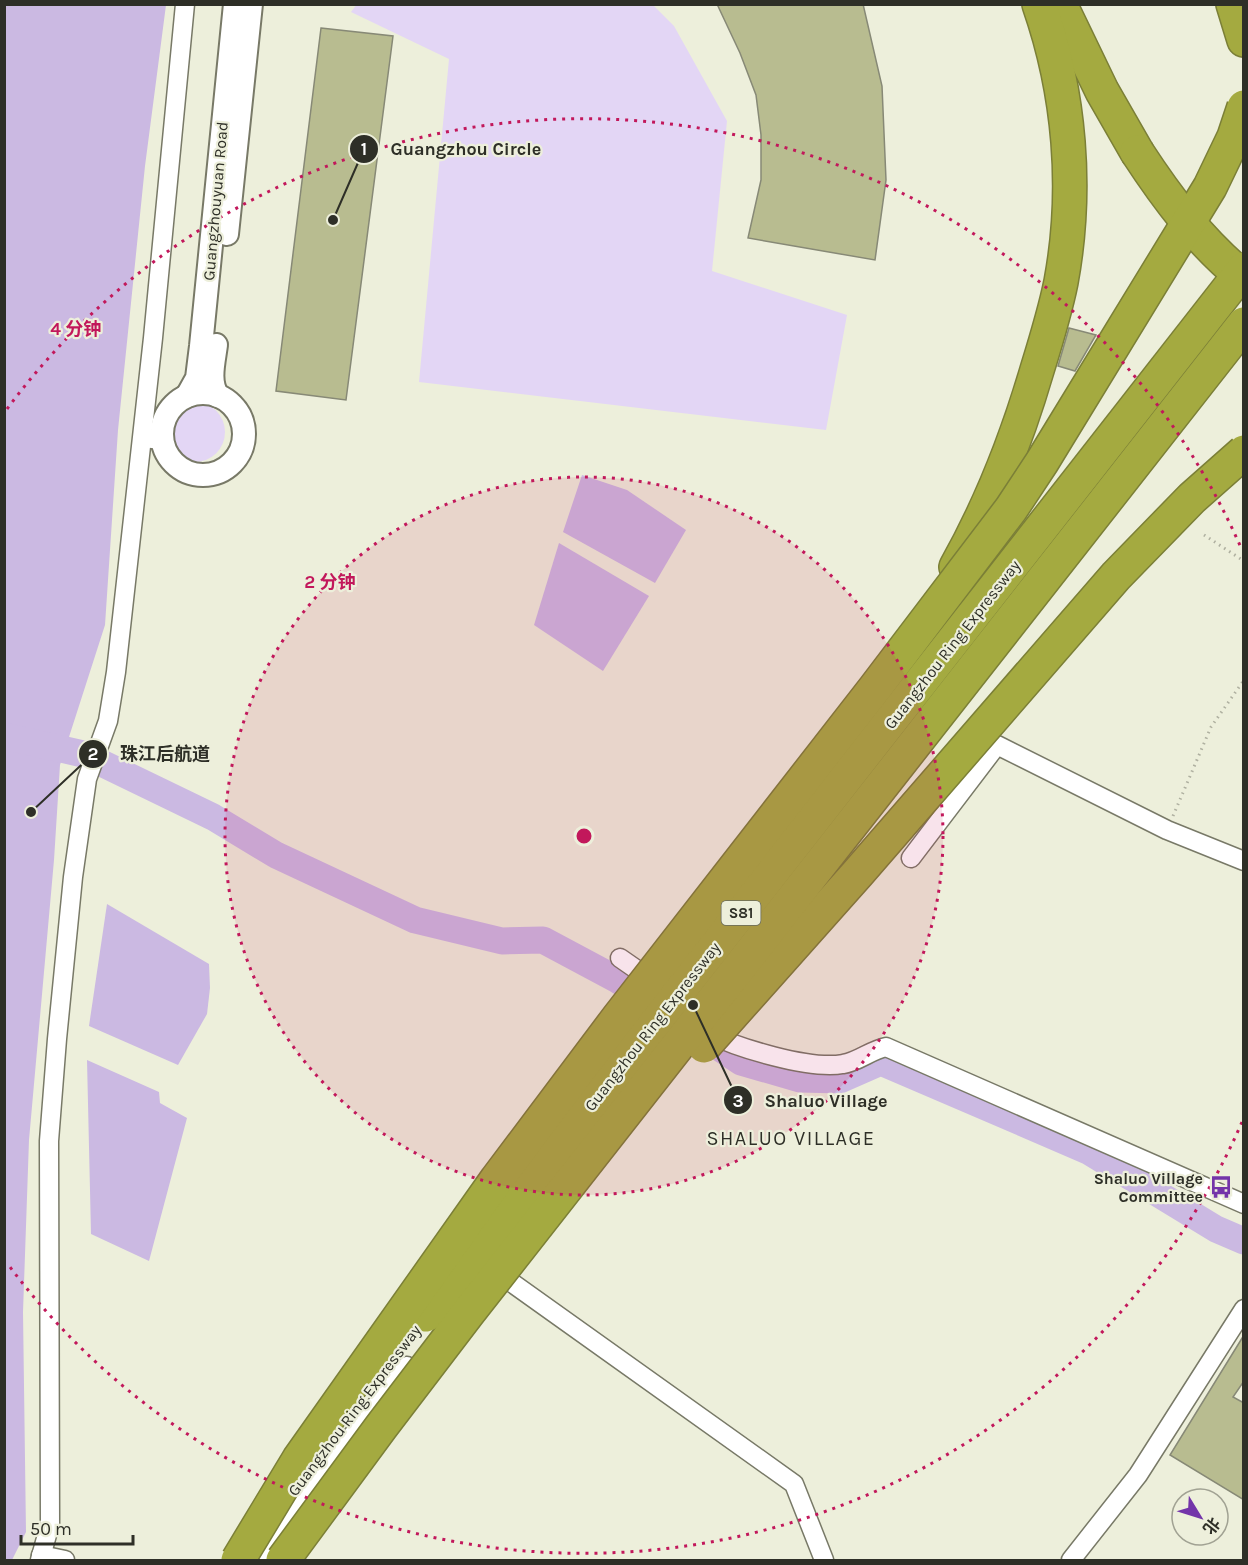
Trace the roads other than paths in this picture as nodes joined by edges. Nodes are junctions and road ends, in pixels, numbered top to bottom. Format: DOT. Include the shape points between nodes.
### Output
graph roads {
  1 [pos="185,4"];
  2 [pos="235,4"];
  3 [pos="251,4"];
  4 [pos="1039,4"];
  5 [pos="1060,4"];
  6 [pos="1233,4"];
  7 [pos="1244,40"];
  8 [pos="1244,107"];
  9 [pos="1244,269"];
  10 [pos="1244,278"];
  11 [pos="1244,292"];
  12 [pos="1244,324"];
  13 [pos="187,396"];
  14 [pos="218,396"];
  15 [pos="152,439"];
  16 [pos="1244,452"];
  17 [pos="1244,473"];
  18 [pos="875,688"];
  19 [pos="969,743"];
  20 [pos="911,858"];
  21 [pos="1244,861"];
  22 [pos="620,958"];
  23 [pos="684,1015"];
  24 [pos="1244,1204"];
  25 [pos="487,1265"];
  26 [pos="1244,1309"];
  27 [pos="468,1313"];
  28 [pos="41,1558"];
  29 [pos="65,1560"];
  30 [pos="238,1560"];
  31 [pos="244,1560"];
  32 [pos="262,1560"];
  33 [pos="283,1560"];
  34 [pos="824,1560"];
  35 [pos="1071,1560"];
  1 -- 15 [label="street"];
  2 -- 13 [label="street, Guangzhouyuan Road" via="201,346 197,378"];
  3 -- 14 [label="street, Guangzhouyuan Road" via="213,370"];
  4 -- 18 [label="highway, bridge" via="1062,91 1069,171 1066,245 1054,313 1014,443 966,549 927,616"];
  5 -- 10 [label="highway, bridge" via="1115,116 1150,172 1190,225"];
  6 -- 7 [label="highway"];
  8 -- 18 [label="highway, bridge" via="1210,187 1032,478"];
  9 -- 31 [label="highway, Guangzhou Ring Expressway / S81, bridge" via="464,1266"];
  11 -- 23 [label="street"];
  12 -- 27 [label="highway, Guangzhou Ring Expressway / S81, bridge"];
  13 -- 14 [label="street" via="200,392"];
  13 -- 15 [label="street" via="167,413 163,426"];
  14 -- 15 [label="street" via="236,409 244,434 242,447 225,468 199,475 186,471"];
  15 -- 28 [label="street" via="108,721 87,779 73,877 49,1141 50,1524"];
  16 -- 19 [label="highway, bridge" via="1133,557"];
  17 -- 19 [label="highway, bridge" via="1200,505 1140,559"];
  18 -- 30 [label="highway, bridge" via="496,1179 299,1459"];
  19 -- 27 [label="highway, bridge"];
  20 -- 21 [label="street" via="997,745 1167,830"];
  22 -- 23 [label="street" via="656,982"];
  23 -- 24 [label="street" via="706,1032 729,1042 805,1062 846,1064 886,1047"];
  23 -- 25 [label="street"];
  25 -- 32 [label="street" via="308,1492"];
  25 -- 34 [label="street" via="794,1484"];
  26 -- 35 [label="street" via="1138,1475"];
  27 -- 33 [label="highway, Guangzhou Ring Expressway / S81, bridge"];
  28 -- 29 [label="street"];
}
